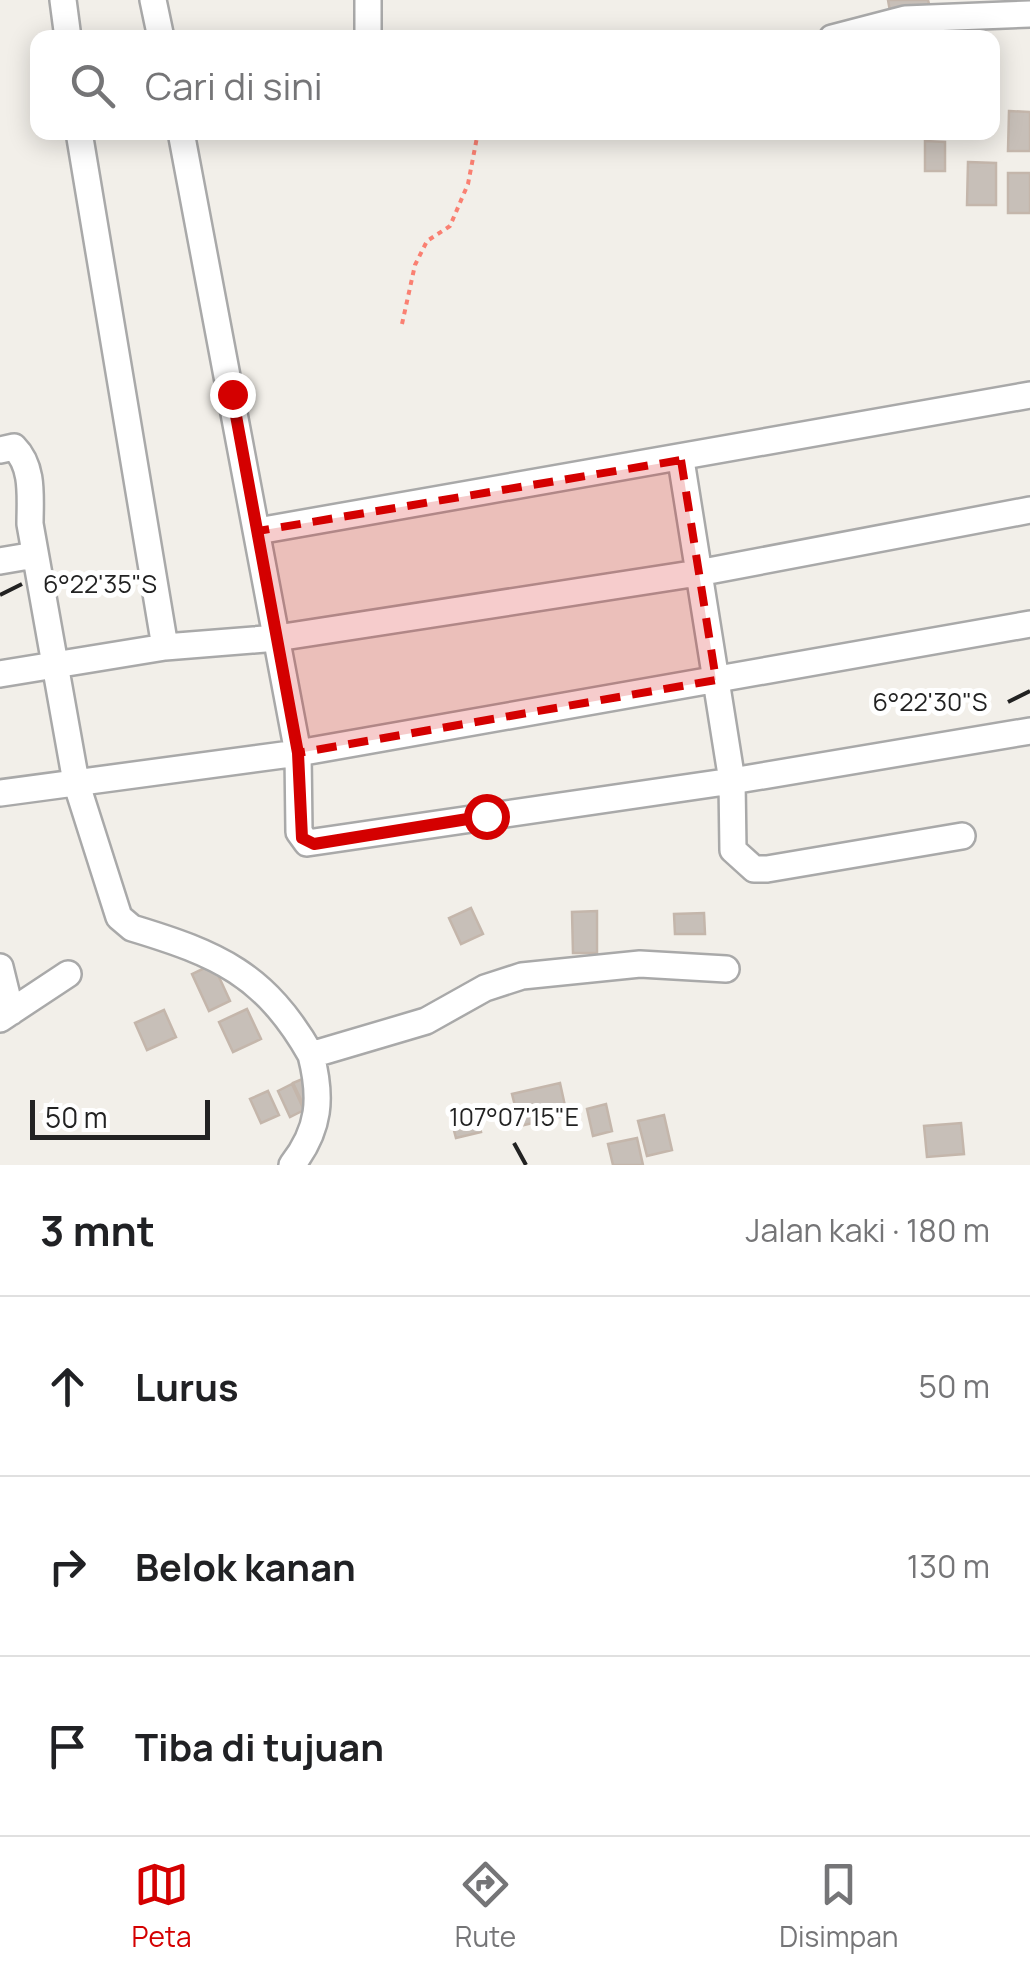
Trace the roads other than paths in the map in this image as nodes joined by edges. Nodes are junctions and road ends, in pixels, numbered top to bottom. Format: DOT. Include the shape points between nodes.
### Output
graph roads {
  1 [pos="63,0"];
  2 [pos="153,0"];
  3 [pos="368,0"];
  4 [pos="1030,14"];
  5 [pos="67,30"];
  6 [pos="159,30"];
  7 [pos="368,30"];
  8 [pos="863,30"];
  9 [pos="80,140"];
  10 [pos="183,140"];
  11 [pos="1030,395"];
  12 [pos="0,450"];
  13 [pos="681,460"];
  14 [pos="1030,510"];
  15 [pos="258,531"];
  16 [pos="35,555"];
  17 [pos="0,561"];
  18 [pos="698,572"];
  19 [pos="1030,624"];
  20 [pos="277,638"];
  21 [pos="165,648"];
  22 [pos="53,665"];
  23 [pos="0,674"];
  24 [pos="716,680"];
  25 [pos="1030,730"];
  26 [pos="298,753"];
  27 [pos="732,781"];
  28 [pos="76,782"];
  29 [pos="0,793"];
  30 [pos="962,836"];
  31 [pos="0,968"];
  32 [pos="726,969"];
  33 [pos="68,974"];
  34 [pos="5,1015"];
  35 [pos="311,1055"];
  36 [pos="292,1165"];
  1 -- 5 [label="street"];
  2 -- 6 [label="street"];
  3 -- 7 [label="street"];
  4 -- 8 [label="street" via="905,19"];
  9 -- 21 [label="street"];
  10 -- 15 [label="street"];
  11 -- 13 [label="street"];
  12 -- 16 [label="street" via="14,447 24,456"];
  13 -- 15 [label="street"];
  13 -- 18 [label="street"];
  14 -- 18 [label="street"];
  15 -- 20 [label="street"];
  16 -- 17 [label="street"];
  16 -- 22 [label="street"];
  18 -- 20 [label="street"];
  18 -- 24 [label="street"];
  19 -- 24 [label="street"];
  20 -- 21 [label="street"];
  20 -- 26 [label="street"];
  21 -- 22 [label="street"];
  22 -- 23 [label="street"];
  22 -- 28 [label="street"];
  24 -- 26 [label="street"];
  24 -- 27 [label="street"];
  25 -- 27 [label="street"];
  26 -- 27 [label="street" via="299,832 314,844"];
  26 -- 28 [label="street"];
  27 -- 30 [label="street" via="730,842 754,869"];
  28 -- 29 [label="street"];
  28 -- 35 [label="street" via="119,917 236,968 286,1012"];
  31 -- 34 [label="street"];
  32 -- 35 [label="street" via="640,964 522,976 484,988 426,1021"];
  33 -- 34 [label="street"];
  35 -- 36 [label="street" via="318,1118"];
}
